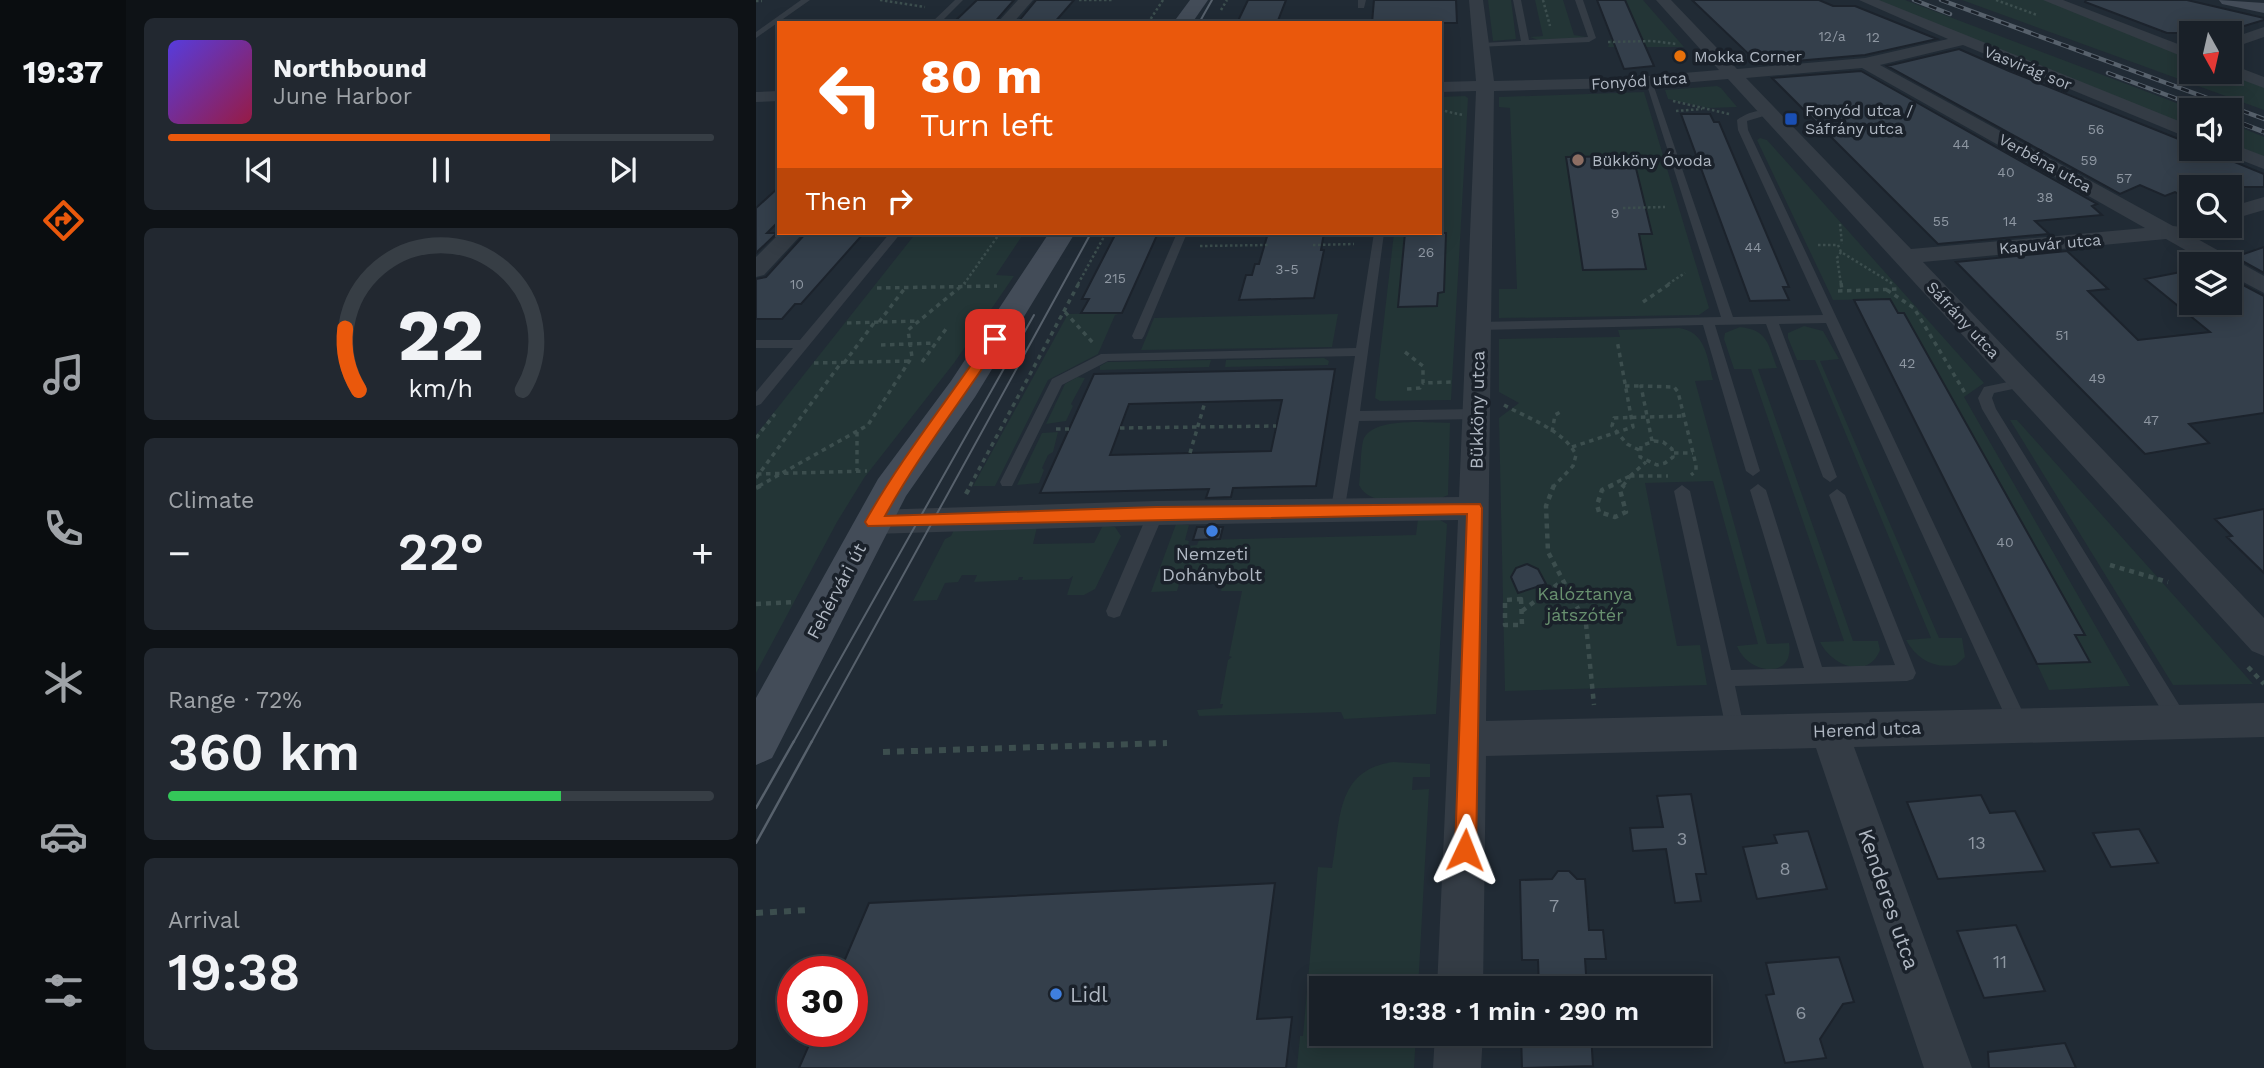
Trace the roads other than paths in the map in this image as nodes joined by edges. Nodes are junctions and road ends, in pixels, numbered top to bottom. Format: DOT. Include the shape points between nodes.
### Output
graph roads {
  1 [pos="806,0"];
  2 [pos="959,0"];
  3 [pos="1026,0"];
  4 [pos="1199,0"];
  5 [pos="1476,0"];
  6 [pos="1517,0"];
  7 [pos="1579,0"];
  8 [pos="1663,0"];
  9 [pos="1866,0"];
  10 [pos="2050,0"];
  11 [pos="2228,0"];
  12 [pos="2264,8"];
  13 [pos="937,21"];
  14 [pos="1006,21"];
  15 [pos="1183,21"];
  16 [pos="2264,32"];
  17 [pos="756,36"];
  18 [pos="2242,40"];
  19 [pos="1962,41"];
  20 [pos="1526,44"];
  21 [pos="1481,45"];
  22 [pos="2179,50"];
  23 [pos="1865,63"];
  24 [pos="1732,74"];
  25 [pos="2242,74"];
  26 [pos="1648,81"];
  27 [pos="2264,83"];
  28 [pos="1485,86"];
  29 [pos="1442,87"];
  30 [pos="1760,114"];
  31 [pos="2179,128"];
  32 [pos="2242,154"];
  33 [pos="2264,163"];
  34 [pos="2264,203"];
  35 [pos="2242,210"];
  36 [pos="2179,231"];
  37 [pos="2170,233"];
  38 [pos="790,235"];
  39 [pos="894,235"];
  40 [pos="1061,235"];
  41 [pos="1181,235"];
  42 [pos="1379,235"];
  43 [pos="2204,252"];
  44 [pos="1903,257"];
  45 [pos="756,270"];
  46 [pos="2242,273"];
  47 [pos="2264,286"];
  48 [pos="1829,319"];
  49 [pos="1771,320"];
  50 [pos="1708,321"];
  51 [pos="1728,321"];
  52 [pos="1478,326"];
  53 [pos="1138,336"];
  54 [pos="756,344"];
  55 [pos="804,344"];
  56 [pos="1362,352"];
  57 [pos="2022,383"];
  58 [pos="756,401"];
  59 [pos="1485,407"];
  60 [pos="1354,416"];
  61 [pos="1753,471"];
  62 [pos="1830,477"];
  63 [pos="1682,481"];
  64 [pos="1007,482"];
  65 [pos="1758,490"];
  66 [pos="1837,495"];
  67 [pos="1475,508"];
  68 [pos="1339,509"];
  69 [pos="1156,513"];
  70 [pos="873,522"];
  71 [pos="2249,608"];
  72 [pos="1114,611"];
  73 [pos="2264,641"];
  74 [pos="1815,676"];
  75 [pos="1724,678"];
  76 [pos="2264,720"];
  77 [pos="2179,722"];
  78 [pos="2019,725"];
  79 [pos="1829,730"];
  80 [pos="1736,733"];
  81 [pos="1469,739"];
  82 [pos="756,743"];
  83 [pos="1460,976"];
  84 [pos="1458,1046"];
  85 [pos="1457,1068"];
  86 [pos="1948,1068"];
  1 -- 17 [label="lane"];
  2 -- 13 [label="lane"];
  3 -- 14 [label="street"];
  4 -- 15 [label="street"];
  5 -- 21 [label="street, Bükköny utca"];
  6 -- 20 [label="lane"];
  7 -- 20 [label="lane" via="1592,38 1579,43"];
  8 -- 24 [label="street, Sáfrány utca"];
  9 -- 19 [label="street, Vasvirág sor"];
  10 -- 22 [label="street"];
  11 -- 12 [label="street"];
  16 -- 18 [label="street"];
  19 -- 23 [label="street, Fonyód utca"];
  19 -- 31 [label="street, Vasvirág sor"];
  20 -- 21 [label="lane"];
  21 -- 28 [label="street, Bükköny utca"];
  23 -- 24 [label="street, Fonyód utca"];
  23 -- 37 [label="street, Verbéna utca"];
  24 -- 26 [label="street, Fonyód utca"];
  24 -- 30 [label="street, Sáfrány utca"];
  25 -- 27 [label="street"];
  26 -- 28 [label="street, Fonyód utca"];
  26 -- 51 [label="lane"];
  28 -- 29 [label="street, Fonyód utca"];
  28 -- 52 [label="street, Bükköny utca"];
  30 -- 44 [label="street, Sáfrány utca"];
  30 -- 48 [label="lane" via="1742,120 1743,130"];
  32 -- 33 [label="street"];
  34 -- 35 [label="street"];
  36 -- 37 [label="street, Kapuvár utca"];
  37 -- 43 [label="street, Verbéna utca"];
  37 -- 44 [label="street, Kapuvár utca"];
  38 -- 45 [label="street"];
  39 -- 55 [label="lane"];
  40 -- 70 [label="street, Fehérvári út" via="963,389 900,474"];
  41 -- 53 [label="lane"];
  42 -- 56 [label="lane"];
  44 -- 57 [label="street, Sáfrány utca"];
  46 -- 47 [label="street, Verbéna utca"];
  48 -- 49 [label="lane"];
  48 -- 78 [label="lane"];
  49 -- 51 [label="lane"];
  49 -- 62 [label="lane"];
  50 -- 51 [label="lane"];
  50 -- 52 [label="lane"];
  50 -- 61 [label="lane"];
  52 -- 59 [label="street, Bükköny utca"];
  54 -- 55 [label="lane"];
  55 -- 58 [label="lane"];
  56 -- 60 [label="lane"];
  56 -- 64 [label="lane" via="1106,357 1057,382"];
  57 -- 71 [label="street, Sáfrány utca"];
  57 -- 77 [label="lane" via="1989,390 1985,398 1989,409"];
  59 -- 60 [label="lane"];
  59 -- 67 [label="street, Bükköny utca"];
  60 -- 68 [label="lane"];
  63 -- 75 [label="lane"];
  65 -- 74 [label="lane"];
  66 -- 74 [label="lane" via="1907,673"];
  67 -- 68 [label="street"];
  67 -- 81 [label="street, Bükköny utca"];
  68 -- 69 [label="street"];
  69 -- 70 [label="street"];
  69 -- 72 [label="lane"];
  70 -- 82 [label="street, Fehérvári út"];
  71 -- 73 [label="street, Sáfrány utca"];
  74 -- 75 [label="lane"];
  75 -- 80 [label="lane"];
  76 -- 77 [label="street, Herend utca"];
  77 -- 78 [label="street, Herend utca"];
  78 -- 79 [label="street, Herend utca"];
  79 -- 80 [label="street, Herend utca"];
  79 -- 86 [label="street, Kenderes utca"];
  80 -- 81 [label="street, Herend utca"];
  81 -- 83 [label="street, Bükköny utca"];
  84 -- 85 [label="street"];
}
